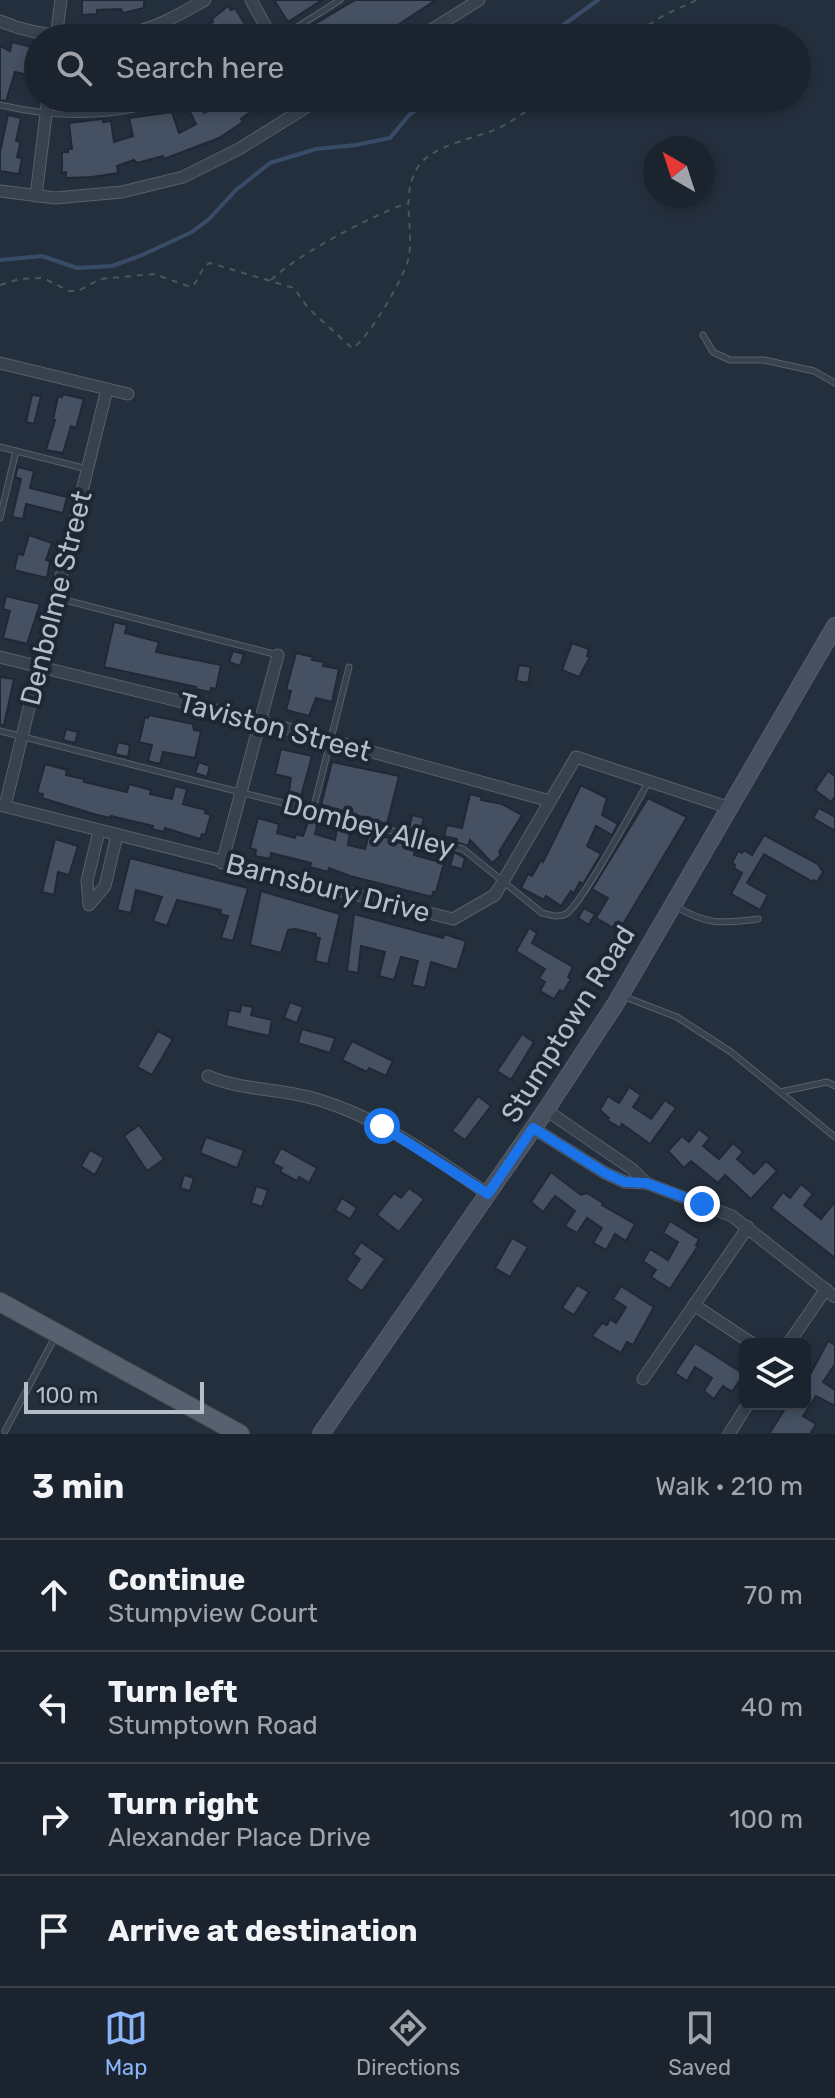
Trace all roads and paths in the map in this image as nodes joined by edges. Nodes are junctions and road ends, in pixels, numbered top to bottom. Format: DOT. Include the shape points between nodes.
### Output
graph roads {
  1 [pos="61,0"];
  2 [pos="205,0"];
  3 [pos="251,0"];
  4 [pos="340,0"];
  5 [pos="479,0"];
  6 [pos="697,0"];
  7 [pos="0,21"];
  8 [pos="58,24"];
  9 [pos="155,24"];
  10 [pos="264,24"];
  11 [pos="302,24"];
  12 [pos="440,24"];
  13 [pos="650,24"];
  14 [pos="24,29"];
  15 [pos="0,105"];
  16 [pos="24,110"];
  17 [pos="32,112"];
  18 [pos="46,112"];
  19 [pos="122,112"];
  20 [pos="293,112"];
  21 [pos="524,112"];
  22 [pos="46,115"];
  23 [pos="0,191"];
  24 [pos="36,196"];
  25 [pos="408,203"];
  26 [pos="271,280"];
  27 [pos="0,285"];
  28 [pos="703,335"];
  29 [pos="0,363"];
  30 [pos="835,383"];
  31 [pos="107,389"];
  32 [pos="128,394"];
  33 [pos="0,447"];
  34 [pos="16,451"];
  35 [pos="87,469"];
  36 [pos="0,518"];
  37 [pos="56,598"];
  38 [pos="835,626"];
  39 [pos="278,655"];
  40 [pos="0,657"];
  41 [pos="39,666"];
  42 [pos="349,667"];
  43 [pos="260,721"];
  44 [pos="0,731"];
  45 [pos="22,736"];
  46 [pos="329,741"];
  47 [pos="649,781"];
  48 [pos="241,793"];
  49 [pos="550,801"];
  50 [pos="2,806"];
  51 [pos="730,808"];
  52 [pos="313,810"];
  53 [pos="99,831"];
  54 [pos="117,835"];
  55 [pos="222,863"];
  56 [pos="503,882"];
  57 [pos="673,904"];
  58 [pos="758,919"];
  59 [pos="620,995"];
  60 [pos="208,1076"];
  61 [pos="835,1086"];
  62 [pos="779,1092"];
  63 [pos="546,1110"];
  64 [pos="533,1128"];
  65 [pos="835,1137"];
  66 [pos="646,1183"];
  67 [pos="488,1194"];
  68 [pos="748,1227"];
  69 [pos="830,1293"];
  70 [pos="0,1302"];
  71 [pos="694,1305"];
  72 [pos="57,1334"];
  73 [pos="744,1338"];
  74 [pos="793,1338"];
  75 [pos="643,1379"];
  76 [pos="744,1410"];
  77 [pos="5,1431"];
  78 [pos="240,1434"];
  79 [pos="321,1434"];
  80 [pos="729,1434"];
  1 -- 8 [label="street"];
  2 -- 9 [label="street"];
  3 -- 10 [label="street"];
  4 -- 11 [label="lane"];
  5 -- 12 [label="street"];
  6 -- 13 [label="path"];
  7 -- 14 [label="street"];
  15 -- 16 [label="lane"];
  17 -- 22 [label="lane"];
  18 -- 22 [label="street"];
  19 -- 22 [label="lane"];
  20 -- 24 [label="street" via="239,149 183,177 122,192"];
  21 -- 25 [label="path" via="499,128 431,153 412,178"];
  22 -- 24 [label="street"];
  23 -- 24 [label="street"];
  25 -- 26 [label="path" via="352,229"];
  25 -- 26 [label="path" via="406,266 358,346 352,348 294,288"];
  26 -- 27 [label="path" via="210,263 191,287 154,274 100,279 78,291 43,278"];
  28 -- 30 [label="lane" via="713,352 730,360 764,360 814,371"];
  29 -- 31 [label="street"];
  31 -- 32 [label="street"];
  31 -- 35 [label="street, Denbolme Street"];
  33 -- 34 [label="lane"];
  34 -- 35 [label="lane"];
  34 -- 36 [label="lane"];
  35 -- 37 [label="street, Denbolme Street"];
  37 -- 39 [label="lane"];
  37 -- 41 [label="street, Denbolme Street"];
  38 -- 51 [label="street, Stumptown Road"];
  39 -- 43 [label="street"];
  40 -- 41 [label="street, Taviston Street"];
  41 -- 43 [label="street, Taviston Street"];
  41 -- 45 [label="street, Denbolme Street"];
  42 -- 46 [label="lane"];
  43 -- 46 [label="street, Taviston Street"];
  43 -- 48 [label="street"];
  44 -- 45 [label="lane, Dombey Alley"];
  45 -- 48 [label="lane, Dombey Alley"];
  45 -- 50 [label="street, Denbolme Street"];
  46 -- 49 [label="street, Taviston Street"];
  46 -- 52 [label="lane"];
  47 -- 49 [label="street, Barnsbury Drive" via="576,757"];
  47 -- 51 [label="street"];
  47 -- 56 [label="lane, Dombey Alley" via="568,913 542,913"];
  48 -- 52 [label="lane, Dombey Alley"];
  48 -- 55 [label="street"];
  49 -- 56 [label="street, Barnsbury Drive"];
  50 -- 53 [label="street, Barnsbury Drive"];
  51 -- 57 [label="street, Stumptown Road"];
  52 -- 56 [label="lane, Dombey Alley" via="463,849"];
  53 -- 54 [label="street, Barnsbury Drive"];
  53 -- 54 [label="street" via="87,881 89,905 105,886"];
  54 -- 55 [label="street, Barnsbury Drive"];
  55 -- 56 [label="street, Barnsbury Drive" via="453,919 495,895"];
  57 -- 58 [label="lane" via="708,922"];
  57 -- 59 [label="street, Stumptown Road"];
  59 -- 62 [label="lane" via="677,1017"];
  59 -- 63 [label="street, Stumptown Road"];
  60 -- 67 [label="street" via="228,1085 315,1098 349,1110 415,1144"];
  61 -- 62 [label="lane" via="827,1082"];
  62 -- 65 [label="lane"];
  63 -- 64 [label="street, Stumptown Road"];
  63 -- 66 [label="street"];
  64 -- 66 [label="street" via="605,1173 625,1182"];
  64 -- 67 [label="street, Stumptown Road"];
  66 -- 68 [label="street"];
  67 -- 79 [label="street, Stumptown Road"];
  68 -- 69 [label="street"];
  68 -- 71 [label="street"];
  69 -- 74 [label="street"];
  70 -- 72 [label="main road"];
  71 -- 73 [label="street"];
  71 -- 75 [label="street"];
  72 -- 77 [label="lane"];
  72 -- 78 [label="main road"];
  76 -- 80 [label="street"];
}
